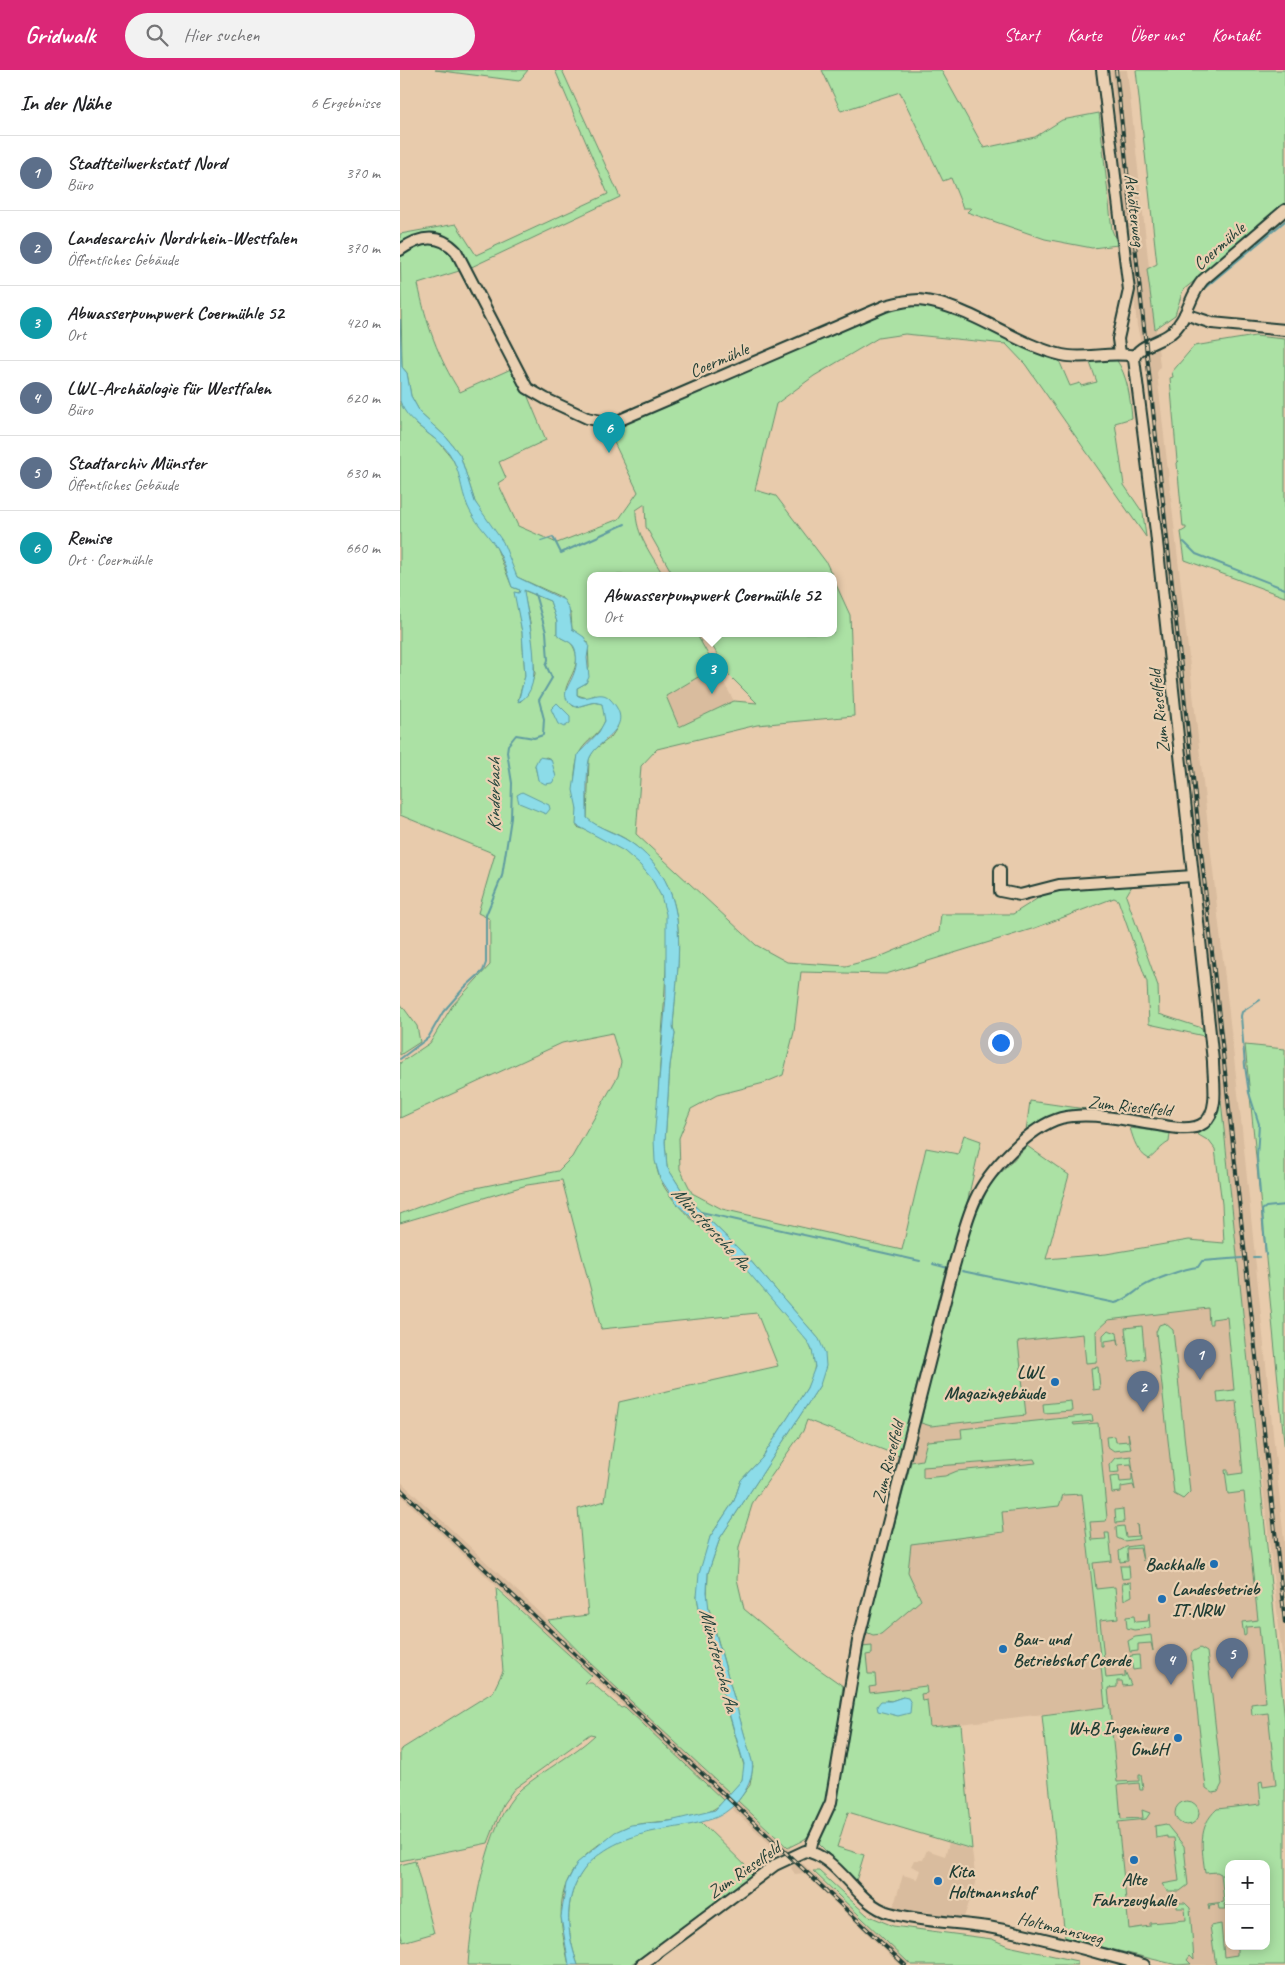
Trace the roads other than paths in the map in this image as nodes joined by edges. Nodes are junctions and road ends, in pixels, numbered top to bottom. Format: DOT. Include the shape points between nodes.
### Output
graph roads {
  1 [pos="1102,70"];
  2 [pos="1285,210"];
  3 [pos="400,250"];
  4 [pos="1185,314"];
  5 [pos="1285,330"];
  6 [pos="1120,353"];
  7 [pos="1134,356"];
  8 [pos="1000,870"];
  9 [pos="1193,876"];
  10 [pos="810,1852"];
  11 [pos="641,1965"];
  12 [pos="1144,1965"];
  1 -- 6 [label="street, Ashölterweg" via="1129,290 1118,339"];
  2 -- 4 [label="street, Coermühle" via="1203,280"];
  3 -- 6 [label="street, Coermühle" via="422,238 447,242 456,251 527,388 565,409 600,422 620,420 885,306 910,301 943,306 1064,355"];
  4 -- 5 [label="street" via="1212,323"];
  4 -- 7 [label="street" via="1170,334"];
  6 -- 7 [label="street, Coermühle"];
  7 -- 9 [label="street, Zum Rieselfeld"];
  8 -- 9 [label="street" via="1000,891 1020,894 1059,885"];
  9 -- 10 [label="street, Zum Rieselfeld" via="1213,1061 1211,1113 1203,1124 1186,1128 1097,1117 1061,1118 1032,1133 996,1168 978,1192 953,1269 858,1640 831,1802"];
  10 -- 11 [label="street, Zum Rieselfeld" via="801,1851 775,1865"];
  10 -- 12 [label="street, Holtmannsweg" via="827,1862 869,1902 889,1913 996,1929"];
}
